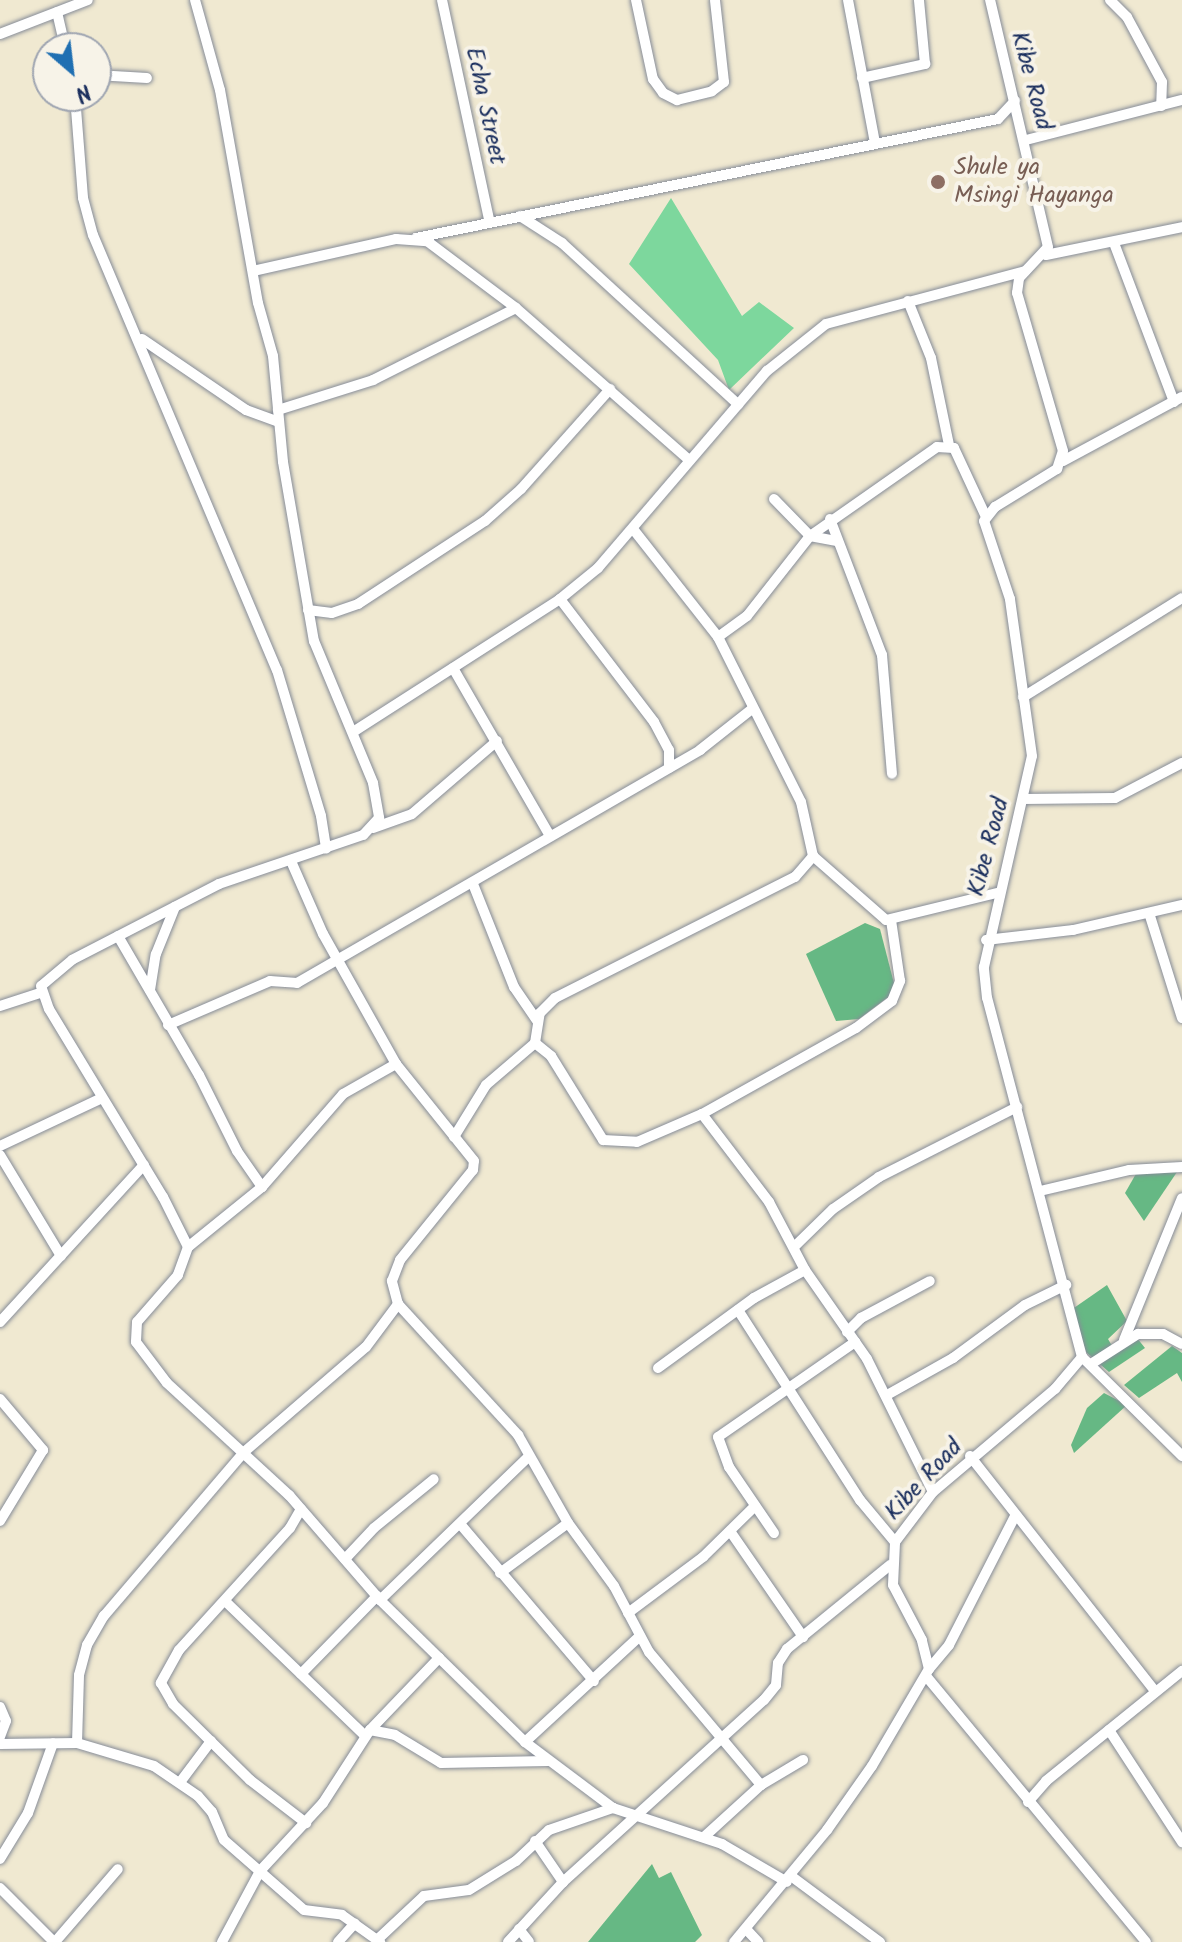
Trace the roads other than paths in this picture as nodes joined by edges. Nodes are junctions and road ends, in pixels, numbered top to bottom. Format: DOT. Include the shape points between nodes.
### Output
graph roads {
  1 [pos="88,0"];
  2 [pos="195,0"];
  3 [pos="442,0"];
  4 [pos="636,0"];
  5 [pos="715,0"];
  6 [pos="848,0"];
  7 [pos="919,0"];
  8 [pos="990,0"];
  9 [pos="1114,1"];
  10 [pos="57,12"];
  11 [pos="61,32"];
  12 [pos="0,34"];
  13 [pos="112,76"];
  14 [pos="147,78"];
  15 [pos="862,78"];
  16 [pos="1182,100"];
  17 [pos="1015,101"];
  18 [pos="1161,106"];
  19 [pos="77,112"];
  20 [pos="1026,140"];
  21 [pos="875,143"];
  22 [pos="520,216"];
  23 [pos="489,220"];
  24 [pos="1182,227"];
  25 [pos="416,238"];
  26 [pos="1114,243"];
  27 [pos="1046,255"];
  28 [pos="253,271"];
  29 [pos="1027,271"];
  30 [pos="908,301"];
  31 [pos="516,308"];
  32 [pos="139,335"];
  33 [pos="610,389"];
  34 [pos="1178,400"];
  35 [pos="738,404"];
  36 [pos="278,410"];
  37 [pos="279,422"];
  38 [pos="949,445"];
  39 [pos="689,460"];
  40 [pos="1063,461"];
  41 [pos="774,499"];
  42 [pos="986,517"];
  43 [pos="830,519"];
  44 [pos="633,529"];
  45 [pos="810,536"];
  46 [pos="836,541"];
  47 [pos="1182,598"];
  48 [pos="560,599"];
  49 [pos="308,610"];
  50 [pos="734,629"];
  51 [pos="718,637"];
  52 [pos="724,650"];
  53 [pos="453,668"];
  54 [pos="1023,697"];
  55 [pos="752,709"];
  56 [pos="353,732"];
  57 [pos="497,741"];
  58 [pos="1182,763"];
  59 [pos="669,768"];
  60 [pos="892,774"];
  61 [pos="1023,799"];
  62 [pos="373,828"];
  63 [pos="549,834"];
  64 [pos="326,849"];
  65 [pos="813,856"];
  66 [pos="291,861"];
  67 [pos="473,884"];
  68 [pos="997,893"];
  69 [pos="1182,905"];
  70 [pos="175,907"];
  71 [pos="1150,916"];
  72 [pos="891,920"];
  73 [pos="118,936"];
  74 [pos="986,940"];
  75 [pos="336,958"];
  76 [pos="150,992"];
  77 [pos="40,993"];
  78 [pos="0,1006"];
  79 [pos="1182,1018"];
  80 [pos="538,1022"];
  81 [pos="168,1025"];
  82 [pos="535,1043"];
  83 [pos="396,1064"];
  84 [pos="102,1098"];
  85 [pos="1017,1107"];
  86 [pos="702,1114"];
  87 [pos="454,1137"];
  88 [pos="0,1146"];
  89 [pos="0,1155"];
  90 [pos="144,1165"];
  91 [pos="1182,1167"];
  92 [pos="262,1187"];
  93 [pos="1040,1191"];
  94 [pos="1182,1198"];
  95 [pos="188,1247"];
  96 [pos="794,1247"];
  97 [pos="61,1256"];
  98 [pos="805,1270"];
  99 [pos="930,1281"];
  100 [pos="1066,1285"];
  101 [pos="398,1304"];
  102 [pos="738,1310"];
  103 [pos="0,1322"];
  104 [pos="844,1328"];
  105 [pos="1124,1340"];
  106 [pos="855,1342"];
  107 [pos="1182,1344"];
  108 [pos="1086,1361"];
  109 [pos="658,1368"];
  110 [pos="790,1388"];
  111 [pos="887,1395"];
  112 [pos="0,1399"];
  113 [pos="243,1453"];
  114 [pos="970,1456"];
  115 [pos="1182,1456"];
  116 [pos="527,1458"];
  117 [pos="434,1479"];
  118 [pos="933,1492"];
  119 [pos="755,1506"];
  120 [pos="301,1509"];
  121 [pos="1014,1518"];
  122 [pos="0,1521"];
  123 [pos="568,1523"];
  124 [pos="313,1525"];
  125 [pos="461,1525"];
  126 [pos="290,1528"];
  127 [pos="730,1531"];
  128 [pos="774,1533"];
  129 [pos="895,1542"];
  130 [pos="345,1559"];
  131 [pos="890,1565"];
  132 [pos="500,1573"];
  133 [pos="379,1598"];
  134 [pos="225,1601"];
  135 [pos="628,1613"];
  136 [pos="640,1636"];
  137 [pos="803,1637"];
  138 [pos="439,1658"];
  139 [pos="1182,1671"];
  140 [pos="927,1673"];
  141 [pos="301,1674"];
  142 [pos="594,1681"];
  143 [pos="1156,1692"];
  144 [pos="0,1707"];
  145 [pos="1109,1730"];
  146 [pos="366,1732"];
  147 [pos="0,1737"];
  148 [pos="719,1737"];
  149 [pos="211,1741"];
  150 [pos="525,1742"];
  151 [pos="53,1743"];
  152 [pos="77,1743"];
  153 [pos="0,1744"];
  154 [pos="803,1760"];
  155 [pos="548,1761"];
  156 [pos="181,1781"];
  157 [pos="761,1785"];
  158 [pos="1028,1802"];
  159 [pos="613,1808"];
  160 [pos="641,1815"];
  161 [pos="306,1823"];
  162 [pos="704,1837"];
  163 [pos="535,1841"];
  164 [pos="1182,1842"];
  165 [pos="0,1859"];
  166 [pos="118,1869"];
  167 [pos="260,1871"];
  168 [pos="789,1879"];
  169 [pos="563,1882"];
  170 [pos="0,1888"];
  171 [pos="355,1923"];
  172 [pos="519,1929"];
  173 [pos="746,1929"];
  174 [pos="379,1941"];
  175 [pos="55,1942"];
  176 [pos="222,1942"];
  177 [pos="338,1942"];
  178 [pos="508,1942"];
  179 [pos="529,1942"];
  180 [pos="734,1942"];
  181 [pos="758,1942"];
  182 [pos="880,1942"];
  183 [pos="1146,1942"];
  1 -- 10 [label="street"];
  2 -- 28 [label="street" via="220,90"];
  3 -- 23 [label="street, Echa Street"];
  4 -- 5 [label="street" via="653,79 677,100 712,91 724,82"];
  6 -- 15 [label="street"];
  7 -- 15 [label="street" via="925,64"];
  8 -- 17 [label="street, Kibe Road"];
  9 -- 18 [label="street" via="1162,82"];
  10 -- 11 [label="street"];
  10 -- 12 [label="street"];
  13 -- 14 [label="street"];
  15 -- 21 [label="street"];
  16 -- 18 [label="street"];
  17 -- 20 [label="street, Kibe Road"];
  17 -- 21 [label="street" via="998,119"];
  18 -- 20 [label="street"];
  19 -- 32 [label="street" via="86,213"];
  20 -- 27 [label="street, Kibe Road" via="1045,223"];
  21 -- 22 [label="street"];
  22 -- 23 [label="street"];
  22 -- 35 [label="street" via="562,243"];
  23 -- 25 [label="street"];
  24 -- 26 [label="street"];
  25 -- 28 [label="street"];
  25 -- 31 [label="street" via="436,246"];
  26 -- 27 [label="street"];
  26 -- 34 [label="street"];
  27 -- 29 [label="street"];
  28 -- 36 [label="street" via="273,356"];
  29 -- 30 [label="street"];
  29 -- 40 [label="street" via="1017,293 1061,437"];
  30 -- 35 [label="street" via="826,324 767,371"];
  30 -- 38 [label="street, Kibe Road" via="931,358"];
  31 -- 33 [label="street"];
  31 -- 36 [label="street" via="373,380"];
  32 -- 37 [label="street" via="168,361 246,410"];
  32 -- 64 [label="street" via="277,670"];
  33 -- 39 [label="street"];
  33 -- 49 [label="street" via="485,521 358,604 332,613"];
  34 -- 40 [label="street"];
  35 -- 39 [label="street"];
  36 -- 37 [label="street"];
  37 -- 49 [label="street"];
  38 -- 42 [label="street, Kibe Road"];
  38 -- 43 [label="street" via="918,457"];
  39 -- 44 [label="street"];
  40 -- 42 [label="street" via="1050,476"];
  41 -- 45 [label="street"];
  42 -- 54 [label="street, Kibe Road" via="984,528 1010,599"];
  43 -- 45 [label="street"];
  43 -- 46 [label="street"];
  44 -- 48 [label="street"];
  44 -- 51 [label="street"];
  45 -- 46 [label="street"];
  45 -- 50 [label="street"];
  46 -- 60 [label="street" via="882,655"];
  47 -- 54 [label="street"];
  48 -- 53 [label="street"];
  48 -- 59 [label="street" via="654,722 669,750"];
  49 -- 56 [label="street" via="320,661"];
  50 -- 51 [label="street"];
  50 -- 52 [label="street"];
  51 -- 52 [label="street"];
  52 -- 55 [label="street"];
  53 -- 56 [label="street"];
  53 -- 57 [label="street"];
  54 -- 61 [label="street, Kibe Road" via="1032,756"];
  55 -- 59 [label="street"];
  55 -- 65 [label="street" via="801,802"];
  56 -- 62 [label="street" via="379,804"];
  57 -- 62 [label="street" via="480,761 412,814"];
  57 -- 63 [label="street"];
  58 -- 61 [label="street" via="1115,798"];
  59 -- 63 [label="street"];
  61 -- 68 [label="street, Kibe Road"];
  62 -- 64 [label="street"];
  63 -- 67 [label="street"];
  64 -- 66 [label="street"];
  65 -- 72 [label="street" via="880,917"];
  65 -- 80 [label="street" via="795,877 555,998"];
  66 -- 70 [label="street" via="248,873"];
  66 -- 75 [label="street"];
  67 -- 75 [label="street"];
  67 -- 80 [label="street" via="514,987"];
  68 -- 72 [label="street" via="960,898"];
  68 -- 74 [label="street, Kibe Road"];
  69 -- 71 [label="street"];
  70 -- 73 [label="street"];
  70 -- 76 [label="street" via="156,954"];
  71 -- 74 [label="street"];
  71 -- 79 [label="street"];
  72 -- 86 [label="street" via="900,981 892,1001 845,1034"];
  73 -- 76 [label="street"];
  73 -- 77 [label="street" via="51,973"];
  74 -- 85 [label="street, Kibe Road" via="987,998"];
  75 -- 81 [label="street" via="297,983 270,981"];
  75 -- 83 [label="street"];
  76 -- 81 [label="street"];
  77 -- 78 [label="street"];
  77 -- 84 [label="street"];
  80 -- 82 [label="street"];
  81 -- 92 [label="street"];
  82 -- 86 [label="street" via="551,1056 603,1140 637,1142"];
  82 -- 87 [label="street" via="486,1085"];
  83 -- 87 [label="street"];
  83 -- 92 [label="street" via="343,1094"];
  84 -- 88 [label="street"];
  84 -- 90 [label="street"];
  85 -- 93 [label="street, Kibe Road"];
  85 -- 96 [label="street" via="879,1177 833,1209"];
  86 -- 96 [label="street" via="762,1191"];
  87 -- 101 [label="street" via="474,1161 473,1170 400,1260 392,1281"];
  89 -- 97 [label="street"];
  90 -- 95 [label="street"];
  90 -- 97 [label="street"];
  91 -- 93 [label="street" via="1129,1170"];
  92 -- 95 [label="street"];
  93 -- 100 [label="street, Kibe Road"];
  94 -- 105 [label="street"];
  95 -- 113 [label="street" via="178,1275 137,1322 136,1342 167,1383"];
  96 -- 98 [label="street"];
  97 -- 103 [label="street"];
  98 -- 102 [label="street"];
  98 -- 104 [label="street"];
  99 -- 104 [label="street"];
  100 -- 108 [label="street, Kibe Road"];
  100 -- 111 [label="street" via="1025,1305 953,1358"];
  101 -- 113 [label="street" via="355,1358"];
  101 -- 116 [label="street" via="518,1435"];
  102 -- 109 [label="street"];
  102 -- 110 [label="street"];
  104 -- 106 [label="street"];
  105 -- 107 [label="street" via="1153,1332"];
  105 -- 108 [label="street"];
  106 -- 110 [label="street"];
  106 -- 111 [label="street"];
  108 -- 114 [label="street, Kibe Road"];
  108 -- 115 [label="street"];
  110 -- 119 [label="street" via="718,1437 729,1467"];
  110 -- 129 [label="street" via="860,1500"];
  111 -- 118 [label="street"];
  112 -- 122 [label="street" via="43,1450"];
  113 -- 120 [label="street"];
  113 -- 152 [label="street" via="112,1606 87,1645 79,1675"];
  114 -- 118 [label="street, Kibe Road"];
  114 -- 121 [label="street"];
  116 -- 123 [label="street"];
  116 -- 125 [label="street"];
  117 -- 130 [label="street"];
  118 -- 129 [label="street, Kibe Road"];
  119 -- 127 [label="street"];
  119 -- 128 [label="street"];
  120 -- 124 [label="street"];
  120 -- 126 [label="street"];
  121 -- 140 [label="street" via="949,1645"];
  121 -- 143 [label="street"];
  123 -- 132 [label="street"];
  123 -- 135 [label="street"];
  124 -- 126 [label="street"];
  124 -- 130 [label="street"];
  125 -- 132 [label="street"];
  125 -- 133 [label="street"];
  126 -- 134 [label="street"];
  127 -- 135 [label="street"];
  127 -- 137 [label="street"];
  129 -- 131 [label="street, Kibe Road"];
  130 -- 133 [label="street"];
  131 -- 137 [label="street"];
  131 -- 140 [label="street"];
  132 -- 142 [label="street"];
  133 -- 138 [label="street"];
  133 -- 141 [label="street"];
  134 -- 141 [label="street"];
  134 -- 149 [label="street" via="169,1663 161,1683 173,1704"];
  135 -- 136 [label="street"];
  136 -- 142 [label="street"];
  136 -- 148 [label="street"];
  137 -- 148 [label="street" via="781,1655 773,1690"];
  138 -- 146 [label="street"];
  138 -- 150 [label="street"];
  139 -- 143 [label="street"];
  140 -- 158 [label="street"];
  140 -- 168 [label="street" via="872,1766"];
  141 -- 146 [label="street"];
  142 -- 150 [label="street"];
  143 -- 145 [label="street"];
  144 -- 147 [label="street" via="6,1721"];
  145 -- 158 [label="street"];
  145 -- 164 [label="street"];
  146 -- 155 [label="street" via="395,1735 441,1763"];
  146 -- 161 [label="street"];
  148 -- 157 [label="street"];
  148 -- 160 [label="street"];
  149 -- 156 [label="street"];
  149 -- 161 [label="street" via="271,1799"];
  150 -- 155 [label="street"];
  151 -- 152 [label="street"];
  151 -- 153 [label="street"];
  151 -- 165 [label="street" via="28,1813"];
  152 -- 156 [label="street" via="134,1757"];
  154 -- 157 [label="street"];
  155 -- 159 [label="street"];
  156 -- 167 [label="street" via="209,1807 224,1840"];
  157 -- 162 [label="street"];
  158 -- 183 [label="street"];
  159 -- 160 [label="street"];
  159 -- 163 [label="street" via="571,1820"];
  160 -- 162 [label="street"];
  160 -- 169 [label="street"];
  161 -- 167 [label="street"];
  162 -- 168 [label="street"];
  163 -- 169 [label="street"];
  163 -- 174 [label="street" via="516,1861 469,1890 424,1896"];
  166 -- 175 [label="street"];
  167 -- 171 [label="street" via="310,1913 342,1915"];
  167 -- 176 [label="street"];
  168 -- 173 [label="street"];
  168 -- 182 [label="street"];
  169 -- 172 [label="street"];
  170 -- 175 [label="street"];
  171 -- 174 [label="street"];
  171 -- 177 [label="street"];
  172 -- 178 [label="street"];
  172 -- 179 [label="street"];
  173 -- 180 [label="street"];
  173 -- 181 [label="street"];
}
